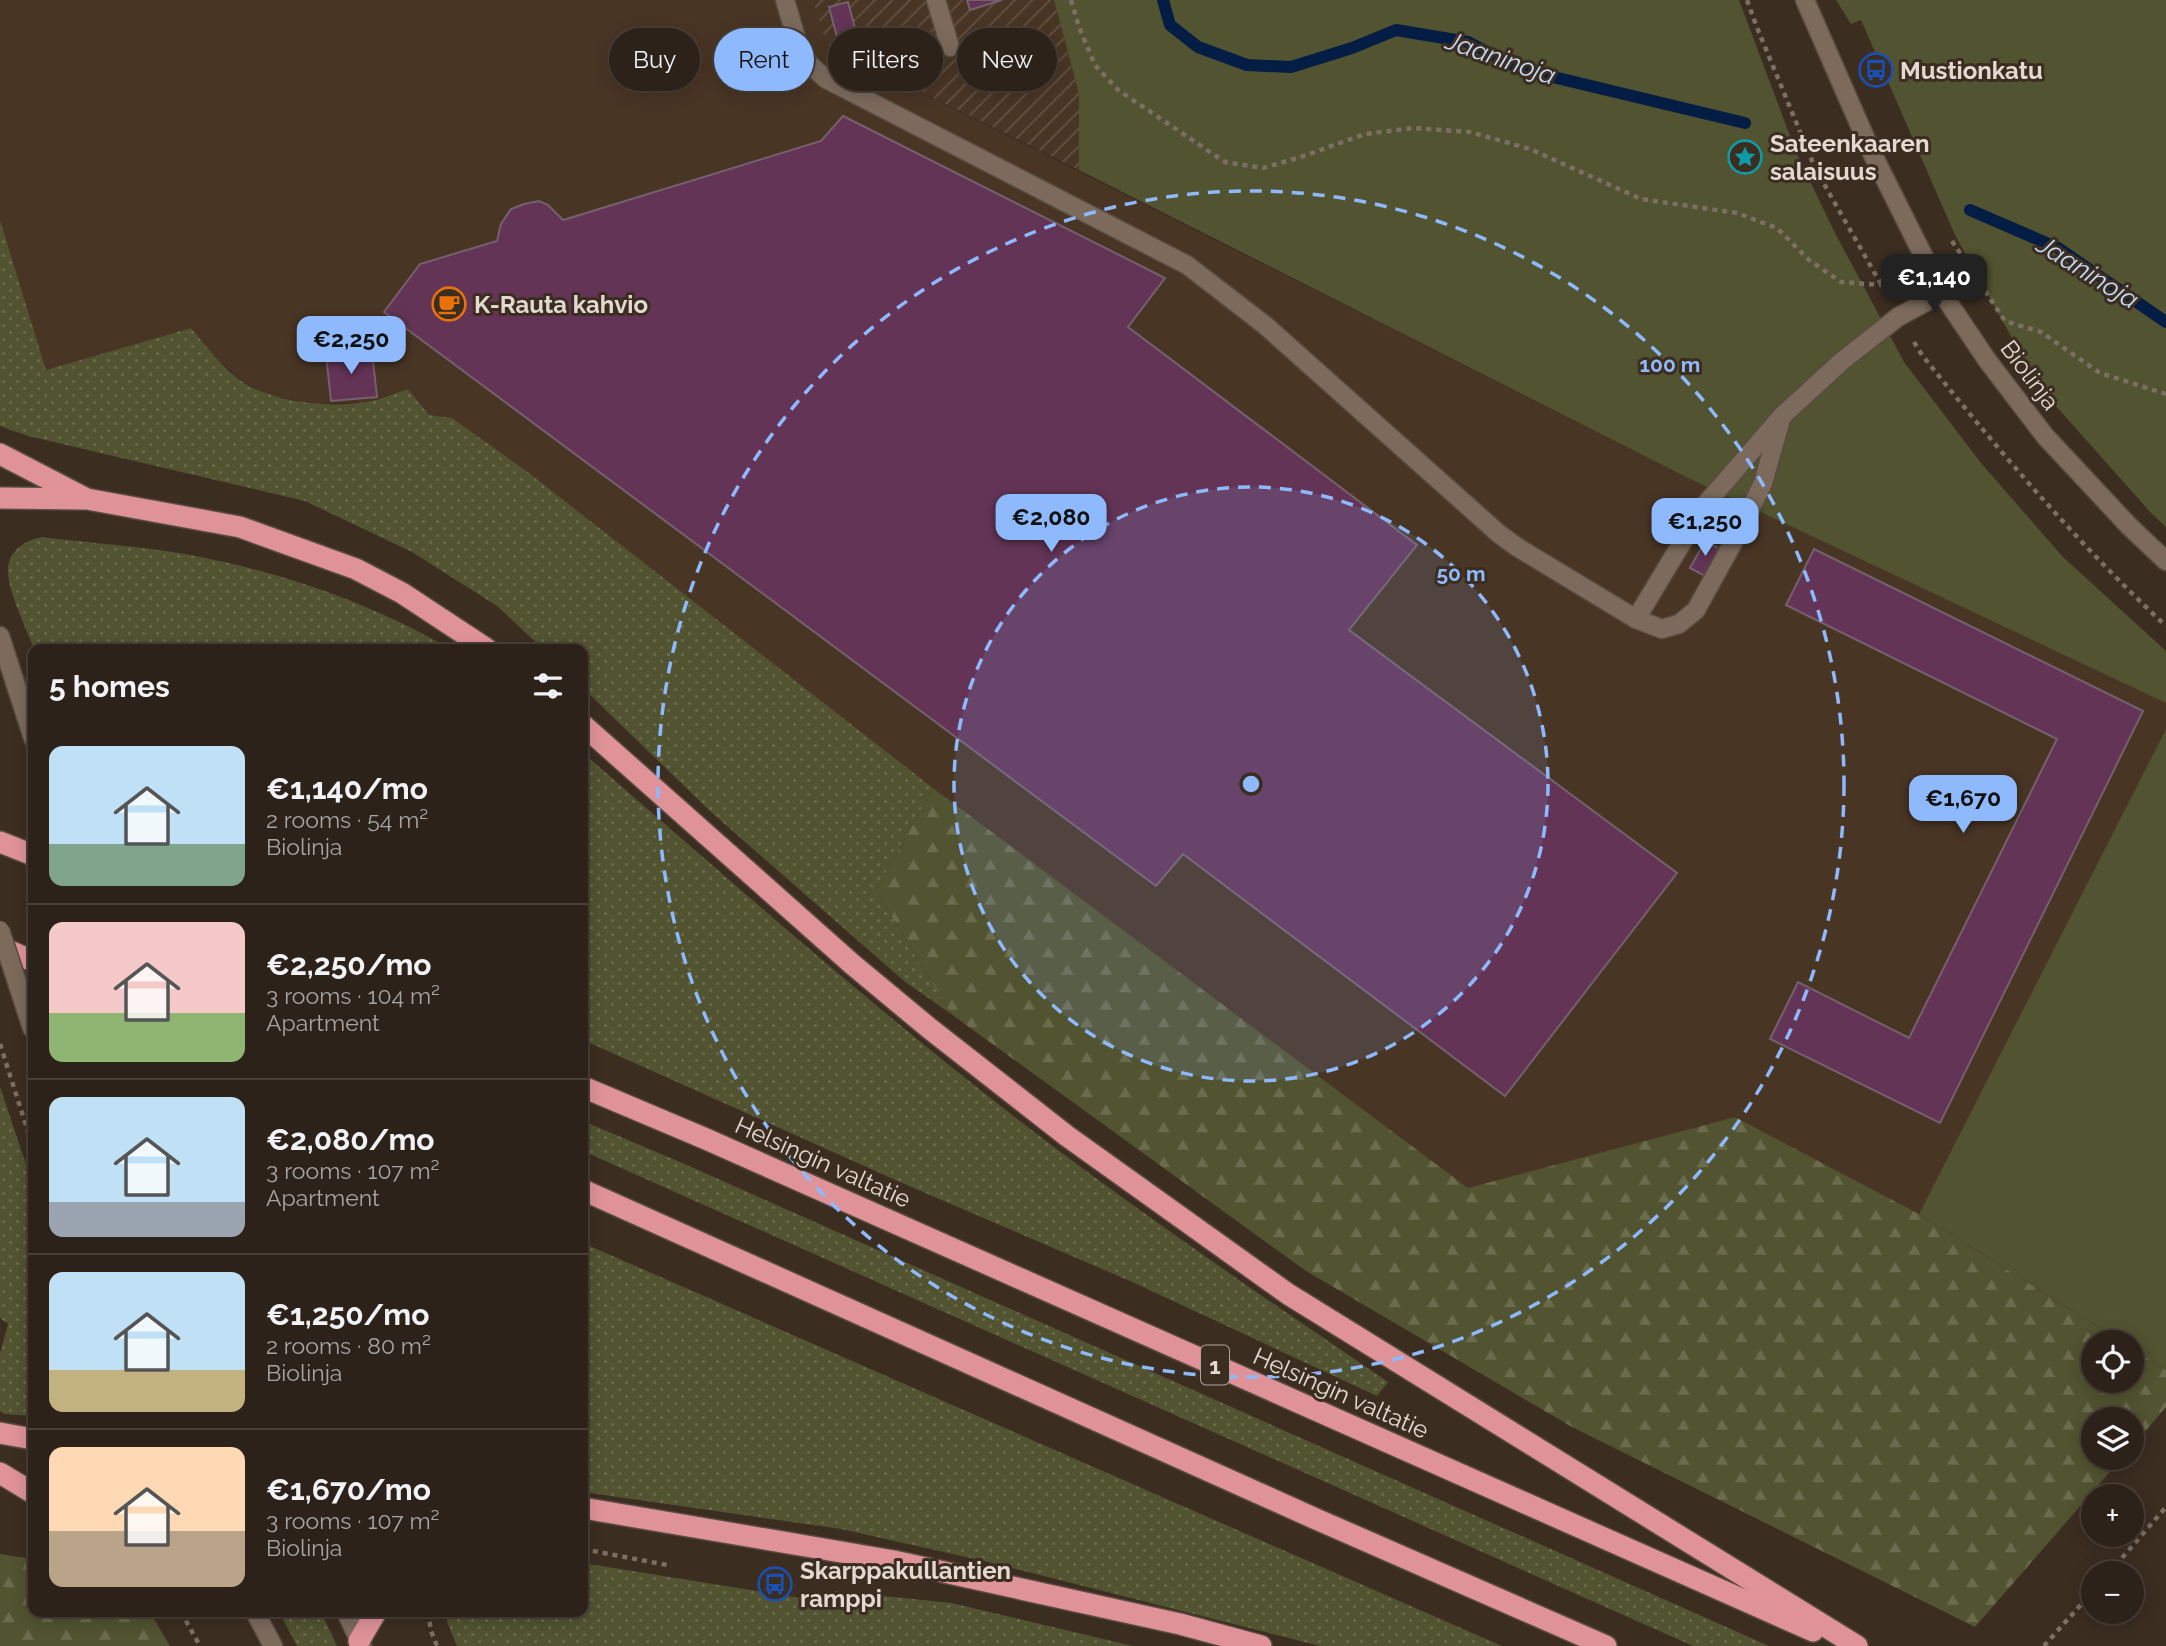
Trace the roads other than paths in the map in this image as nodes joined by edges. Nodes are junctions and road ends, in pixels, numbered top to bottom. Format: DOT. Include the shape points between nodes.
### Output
graph roads {
  1 [pos="785,0"];
  2 [pos="936,0"];
  3 [pos="1805,0"];
  4 [pos="950,47"];
  5 [pos="1942,293"];
  6 [pos="1782,416"];
  7 [pos="0,454"];
  8 [pos="0,498"];
  9 [pos="87,499"];
  10 [pos="2166,561"];
  11 [pos="1636,619"];
  12 [pos="0,635"];
  13 [pos="479,644"];
  14 [pos="28,723"];
  15 [pos="588,729"];
  16 [pos="0,842"];
  17 [pos="28,853"];
  18 [pos="0,930"];
  19 [pos="0,947"];
  20 [pos="28,959"];
  21 [pos="28,1016"];
  22 [pos="588,1089"];
  23 [pos="588,1192"];
  24 [pos="0,1433"];
  25 [pos="28,1438"];
  26 [pos="0,1473"];
  27 [pos="28,1490"];
  28 [pos="588,1509"];
  29 [pos="258,1617"];
  30 [pos="348,1617"];
  31 [pos="374,1617"];
  32 [pos="361,1644"];
  33 [pos="273,1646"];
  34 [pos="1261,1646"];
  35 [pos="1606,1646"];
  36 [pos="1846,1646"];
  37 [pos="1857,1646"];
  1 -- 11 [label="street" via="799,48 825,79 1187,265 1266,326 1498,533"];
  2 -- 4 [label="street"];
  3 -- 5 [label="street, Biolinja" via="1871,151"];
  5 -- 6 [label="street" via="1898,317"];
  5 -- 10 [label="street, Biolinja" via="2045,436"];
  6 -- 11 [label="street" via="1704,506"];
  6 -- 11 [label="street" via="1763,483 1696,610 1679,624 1662,629"];
  7 -- 9 [label="highway"];
  8 -- 9 [label="highway"];
  9 -- 13 [label="highway" via="240,527 356,569"];
  12 -- 14 [label="street"];
  15 -- 37 [label="highway" via="852,964 1131,1183 1288,1294"];
  16 -- 17 [label="highway"];
  18 -- 21 [label="street, bridge"];
  19 -- 20 [label="highway"];
  22 -- 36 [label="highway, Helsingin valtatie / 1"];
  23 -- 35 [label="highway"];
  24 -- 25 [label="highway"];
  26 -- 27 [label="highway"];
  28 -- 34 [label="highway" via="894,1561"];
  29 -- 33 [label="street"];
  30 -- 32 [label="street"];
  31 -- 32 [label="highway"];
}
